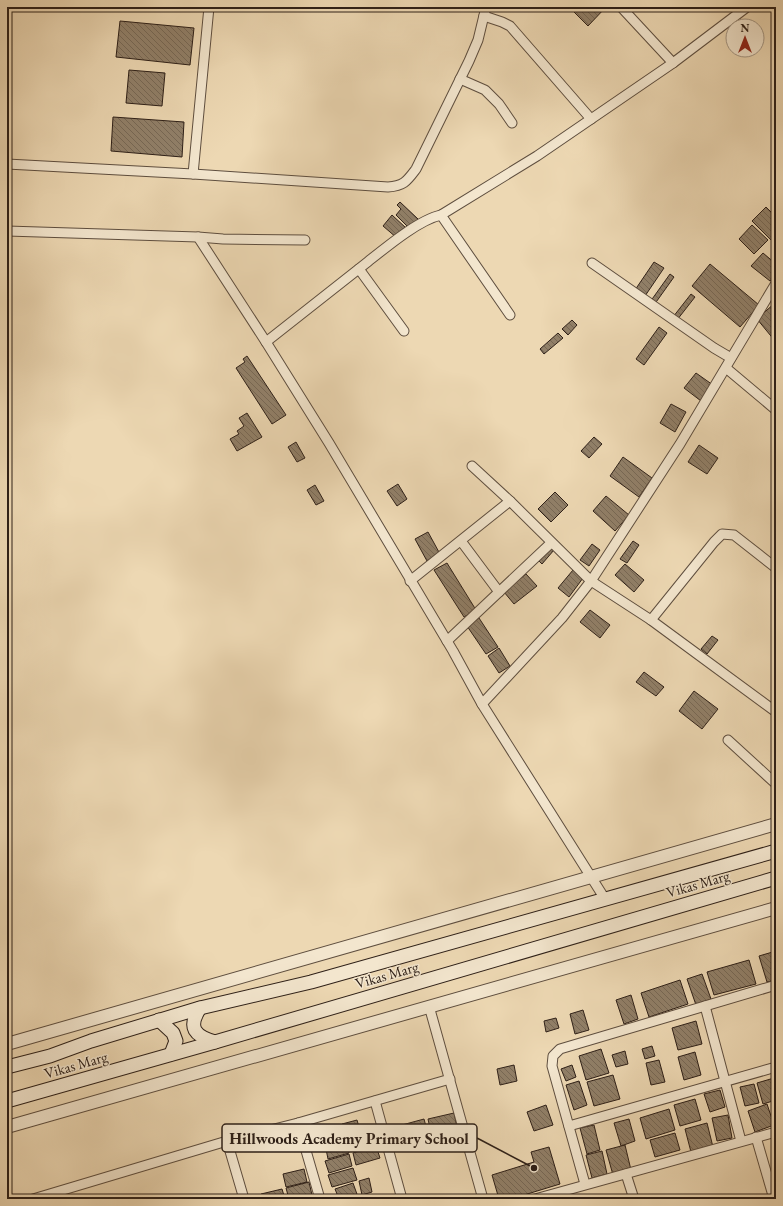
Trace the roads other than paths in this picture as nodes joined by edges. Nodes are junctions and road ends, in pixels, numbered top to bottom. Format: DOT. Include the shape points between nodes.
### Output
graph roads {
  1 [pos="209,7"];
  2 [pos="621,7"];
  3 [pos="747,7"];
  4 [pos="485,11"];
  5 [pos="672,63"];
  6 [pos="460,79"];
  7 [pos="590,119"];
  8 [pos="512,123"];
  9 [pos="7,164"];
  10 [pos="193,174"];
  11 [pos="441,215"];
  12 [pos="7,231"];
  13 [pos="198,237"];
  14 [pos="305,240"];
  15 [pos="592,263"];
  16 [pos="359,269"];
  17 [pos="775,288"];
  18 [pos="510,315"];
  19 [pos="404,331"];
  20 [pos="266,342"];
  21 [pos="731,358"];
  22 [pos="726,368"];
  23 [pos="776,410"];
  24 [pos="472,466"];
  25 [pos="510,501"];
  26 [pos="461,541"];
  27 [pos="551,543"];
  28 [pos="776,568"];
  29 [pos="410,581"];
  30 [pos="591,581"];
  31 [pos="499,592"];
  32 [pos="651,620"];
  33 [pos="447,641"];
  34 [pos="482,704"];
  35 [pos="776,712"];
  36 [pos="728,740"];
  37 [pos="776,784"];
  38 [pos="776,824"];
  39 [pos="776,851"];
  40 [pos="592,877"];
  41 [pos="776,878"];
  42 [pos="605,899"];
  43 [pos="776,908"];
  44 [pos="776,985"];
  45 [pos="429,1006"];
  46 [pos="705,1006"];
  47 [pos="200,1008"];
  48 [pos="159,1020"];
  49 [pos="214,1042"];
  50 [pos="7,1044"];
  51 [pos="171,1054"];
  52 [pos="7,1067"];
  53 [pos="776,1067"];
  54 [pos="450,1080"];
  55 [pos="725,1082"];
  56 [pos="7,1101"];
  57 [pos="375,1101"];
  58 [pos="298,1123"];
  59 [pos="7,1126"];
  60 [pos="569,1126"];
  61 [pos="776,1132"];
  62 [pos="756,1137"];
  63 [pos="227,1142"];
  64 [pos="741,1142"];
  65 [pos="626,1174"];
  66 [pos="585,1184"];
  67 [pos="560,1196"];
  68 [pos="43,1198"];
  69 [pos="33,1199"];
  70 [pos="244,1199"];
  71 [pos="320,1199"];
  72 [pos="402,1199"];
  73 [pos="483,1199"];
  74 [pos="534,1199"];
  75 [pos="634,1199"];
  76 [pos="774,1199"];
  1 -- 10 [label="street"];
  2 -- 5 [label="street"];
  3 -- 5 [label="street"];
  4 -- 6 [label="street" via="478,40"];
  4 -- 7 [label="street" via="510,26"];
  5 -- 7 [label="street"];
  6 -- 8 [label="street" via="485,90"];
  6 -- 10 [label="street" via="416,169 406,182 398,186"];
  7 -- 11 [label="street" via="537,156"];
  9 -- 10 [label="street"];
  11 -- 16 [label="street" via="425,221"];
  11 -- 18 [label="street"];
  12 -- 13 [label="street"];
  13 -- 14 [label="street"];
  13 -- 20 [label="street"];
  15 -- 21 [label="street"];
  16 -- 19 [label="street"];
  16 -- 20 [label="street"];
  17 -- 21 [label="street"];
  20 -- 29 [label="street"];
  21 -- 22 [label="street"];
  22 -- 23 [label="street"];
  22 -- 30 [label="street"];
  24 -- 25 [label="street"];
  25 -- 26 [label="street"];
  25 -- 27 [label="street"];
  26 -- 29 [label="street"];
  26 -- 31 [label="street"];
  27 -- 30 [label="street"];
  27 -- 31 [label="street"];
  28 -- 32 [label="street" via="734,535 722,534"];
  29 -- 33 [label="street"];
  30 -- 32 [label="street"];
  30 -- 34 [label="street" via="562,618"];
  31 -- 33 [label="street"];
  32 -- 35 [label="street"];
  33 -- 34 [label="street"];
  34 -- 40 [label="street"];
  36 -- 37 [label="street"];
  38 -- 40 [label="street"];
  39 -- 42 [label="main road, Vikas Marg"];
  40 -- 42 [label="street"];
  40 -- 50 [label="street"];
  41 -- 49 [label="main road, Vikas Marg"];
  42 -- 47 [label="main road, Vikas Marg" via="311,982"];
  43 -- 45 [label="street"];
  44 -- 46 [label="street"];
  45 -- 54 [label="street"];
  45 -- 59 [label="street"];
  46 -- 55 [label="street"];
  46 -- 60 [label="street" via="560,1049 553,1056 552,1066"];
  47 -- 48 [label="main road, Vikas Marg"];
  47 -- 49 [label="main road" via="194,1021 195,1031 204,1039"];
  48 -- 51 [label="main road" via="173,1033 176,1041"];
  48 -- 52 [label="main road, Vikas Marg" via="50,1056"];
  49 -- 51 [label="main road, Vikas Marg"];
  51 -- 56 [label="main road, Vikas Marg"];
  53 -- 55 [label="street"];
  54 -- 57 [label="street"];
  54 -- 73 [label="street"];
  55 -- 60 [label="street"];
  55 -- 64 [label="street"];
  57 -- 58 [label="street"];
  57 -- 72 [label="street"];
  58 -- 63 [label="street"];
  58 -- 71 [label="street"];
  60 -- 66 [label="street"];
  61 -- 62 [label="street"];
  62 -- 64 [label="street"];
  62 -- 76 [label="street"];
  63 -- 68 [label="street"];
  63 -- 70 [label="street"];
  64 -- 65 [label="street"];
  65 -- 66 [label="street"];
  65 -- 75 [label="street"];
  66 -- 67 [label="street"];
  67 -- 74 [label="street"];
  68 -- 69 [label="street"];
}
